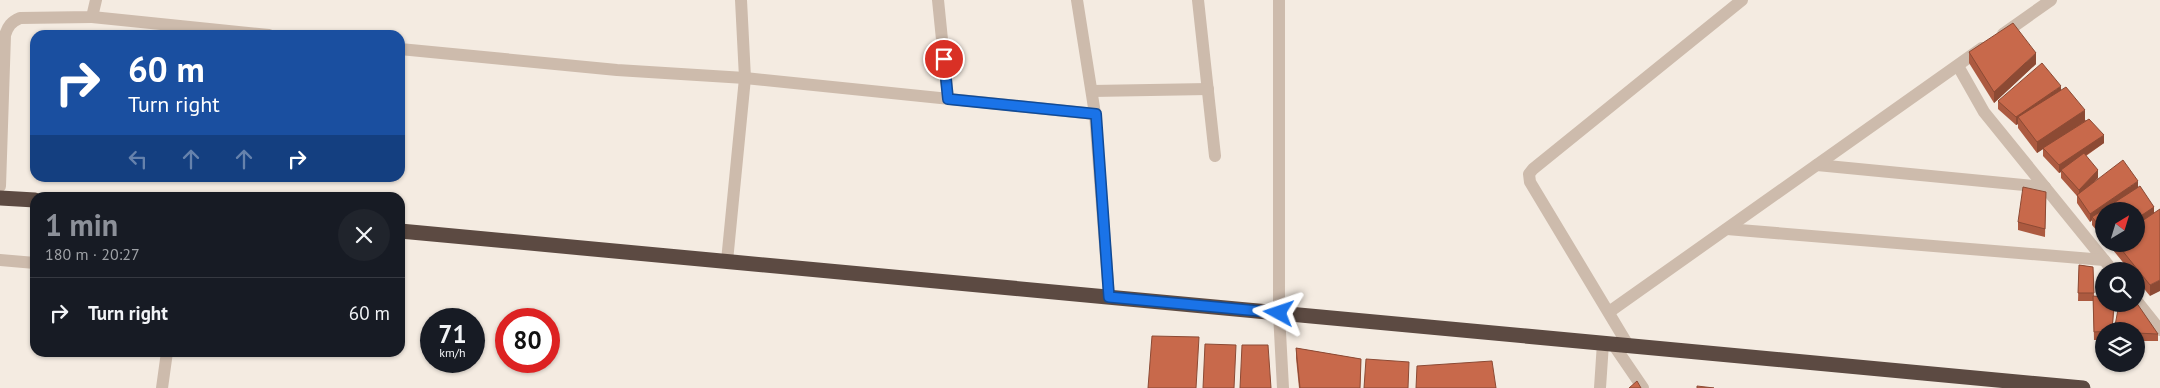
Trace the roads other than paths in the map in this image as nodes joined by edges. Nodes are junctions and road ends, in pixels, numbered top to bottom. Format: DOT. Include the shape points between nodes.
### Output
graph roads {
  1 [pos="96,0"];
  2 [pos="741,0"];
  3 [pos="938,0"];
  4 [pos="1077,0"];
  5 [pos="1198,0"];
  6 [pos="1279,0"];
  7 [pos="1742,0"];
  8 [pos="2051,0"];
  9 [pos="2032,6"];
  10 [pos="92,17"];
  11 [pos="220,30"];
  12 [pos="405,49"];
  13 [pos="1958,66"];
  14 [pos="745,78"];
  15 [pos="1208,89"];
  16 [pos="1092,91"];
  17 [pos="948,99"];
  18 [pos="1096,114"];
  19 [pos="1215,156"];
  20 [pos="1817,166"];
  21 [pos="0,186"];
  22 [pos="2045,187"];
  23 [pos="0,198"];
  24 [pos="30,200"];
  25 [pos="1727,229"];
  26 [pos="405,231"];
  27 [pos="0,260"];
  28 [pos="2104,260"];
  29 [pos="726,261"];
  30 [pos="30,263"];
  31 [pos="1109,297"];
  32 [pos="2145,311"];
  33 [pos="1609,312"];
  34 [pos="1279,313"];
  35 [pos="2160,330"];
  36 [pos="1615,344"];
  37 [pos="166,357"];
  38 [pos="2074,387"];
  39 [pos="162,388"];
  40 [pos="1283,388"];
  41 [pos="1600,388"];
  42 [pos="1643,388"];
  1 -- 10 [label="street"];
  2 -- 14 [label="street"];
  3 -- 17 [label="street"];
  4 -- 16 [label="street"];
  5 -- 15 [label="street"];
  6 -- 34 [label="street"];
  7 -- 33 [label="street" via="1529,174 1530,182"];
  8 -- 9 [label="street"];
  9 -- 13 [label="street"];
  10 -- 11 [label="street"];
  10 -- 21 [label="street" via="20,18 8,27 5,35"];
  12 -- 14 [label="street"];
  13 -- 20 [label="street"];
  13 -- 22 [label="street" via="1980,107"];
  14 -- 17 [label="street"];
  14 -- 29 [label="street"];
  15 -- 16 [label="street"];
  15 -- 19 [label="street"];
  16 -- 18 [label="street"];
  17 -- 18 [label="street"];
  18 -- 31 [label="street"];
  20 -- 22 [label="street"];
  20 -- 25 [label="street"];
  22 -- 28 [label="street"];
  23 -- 24 [label="highway"];
  25 -- 28 [label="street"];
  25 -- 33 [label="street"];
  26 -- 29 [label="highway"];
  27 -- 30 [label="street"];
  29 -- 31 [label="highway"];
  31 -- 34 [label="highway"];
  32 -- 35 [label="street"];
  33 -- 36 [label="street"];
  34 -- 36 [label="highway"];
  34 -- 40 [label="street"];
  36 -- 38 [label="highway"];
  36 -- 41 [label="street"];
  36 -- 42 [label="street"];
  37 -- 39 [label="street"];
}
